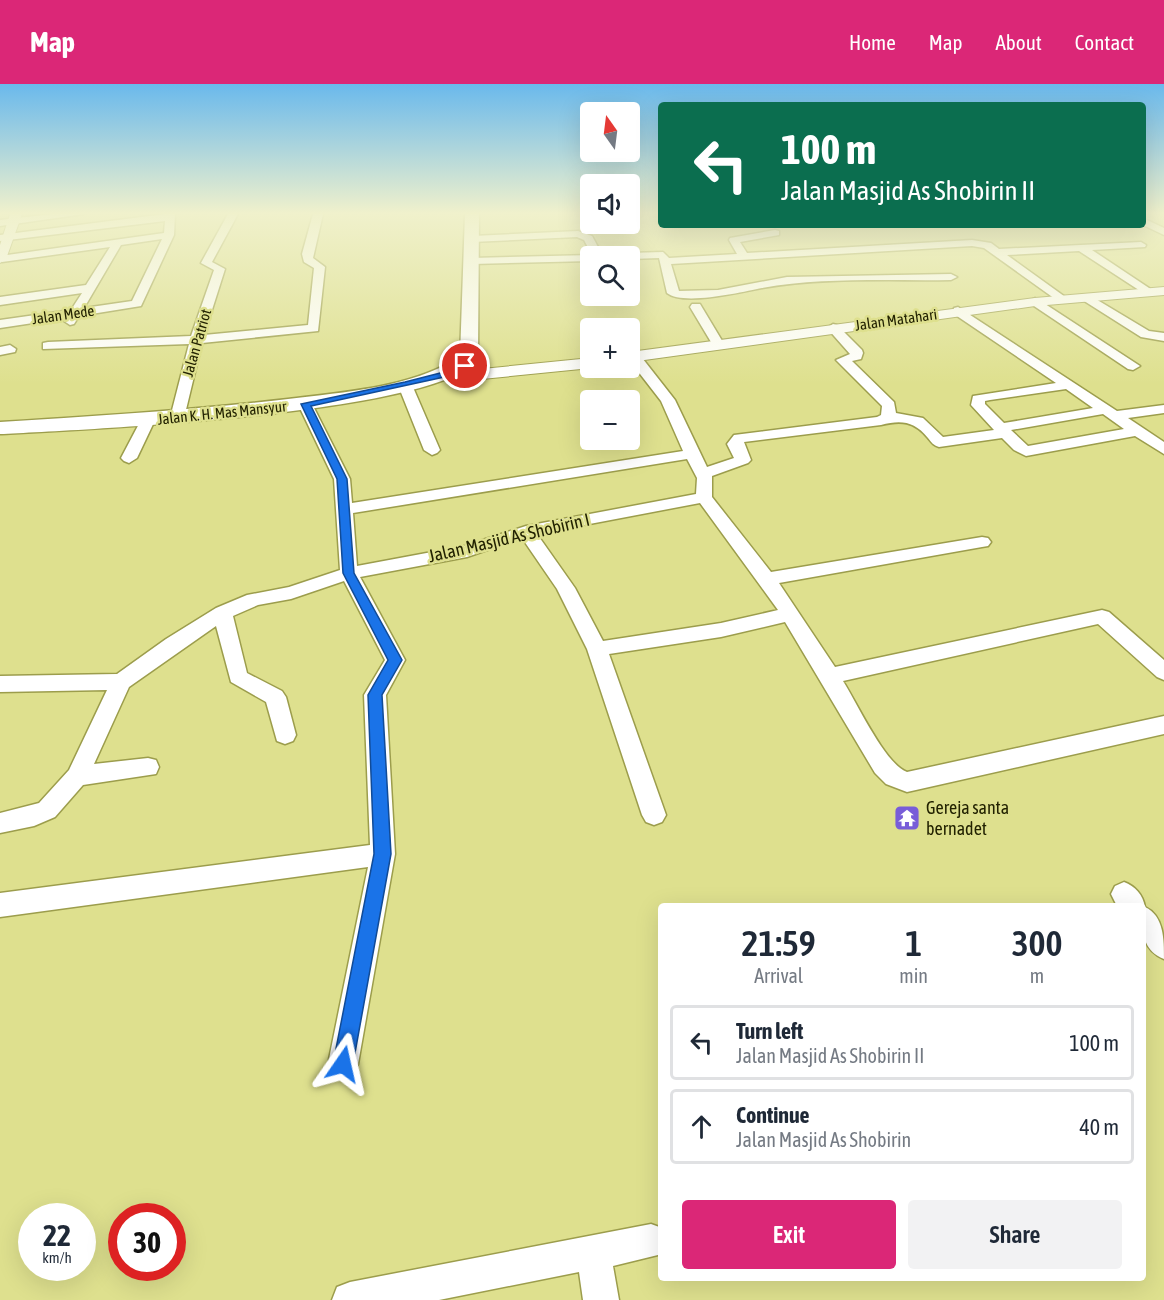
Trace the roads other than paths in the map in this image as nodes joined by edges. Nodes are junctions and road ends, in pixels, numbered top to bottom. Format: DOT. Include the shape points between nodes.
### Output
graph roads {
  1 [pos="100,271"];
  2 [pos="152,271"];
  3 [pos="219,271"];
  4 [pos="320,271"];
  5 [pos="472,271"];
  6 [pos="667,271"];
  7 [pos="1022,271"];
  8 [pos="1121,271"];
  9 [pos="951,277"];
  10 [pos="89,288"];
  11 [pos="1159,292"];
  12 [pos="1085,297"];
  13 [pos="1062,299"];
  14 [pos="0,301"];
  15 [pos="1035,302"];
  16 [pos="696,307"];
  17 [pos="958,311"];
  18 [pos="76,312"];
  19 [pos="0,324"];
  20 [pos="66,327"];
  21 [pos="833,328"];
  22 [pos="1164,336"];
  23 [pos="196,340"];
  24 [pos="718,344"];
  25 [pos="48,346"];
  26 [pos="640,356"];
  27 [pos="580,364"];
  28 [pos="1133,366"];
  29 [pos="640,367"];
  30 [pos="455,372"];
  31 [pos="405,385"];
  32 [pos="1067,385"];
  33 [pos="305,404"];
  34 [pos="1164,409"];
  35 [pos="1109,413"];
  36 [pos="888,417"];
  37 [pos="177,418"];
  38 [pos="148,420"];
  39 [pos="0,428"];
  40 [pos="1002,430"];
  41 [pos="1138,431"];
  42 [pos="1164,449"];
  43 [pos="432,450"];
  44 [pos="692,454"];
  45 [pos="129,458"];
  46 [pos="703,474"];
  47 [pos="704,497"];
  48 [pos="345,509"];
  49 [pos="526,531"];
  50 [pos="982,542"];
  51 [pos="348,573"];
  52 [pos="767,579"];
  53 [pos="223,613"];
  54 [pos="789,614"];
  55 [pos="597,649"];
  56 [pos="1164,672"];
  57 [pos="830,676"];
  58 [pos="121,682"];
  59 [pos="0,684"];
  60 [pos="1164,725"];
  61 [pos="285,735"];
  62 [pos="148,767"];
  63 [pos="77,776"];
  64 [pos="654,815"];
  65 [pos="3,828"];
  66 [pos="382,854"];
  67 [pos="0,905"];
  68 [pos="1146,923"];
  69 [pos="1164,946"];
  70 [pos="343,1064"];
  71 [pos="651,1241"];
  72 [pos="592,1252"];
  73 [pos="350,1300"];
  74 [pos="601,1300"];
  1 -- 10 [label="street"];
  2 -- 18 [label="street, Jalan Mede" via="137,304"];
  3 -- 23 [label="street, Jalan Patriot"];
  4 -- 23 [label="street" via="315,327"];
  5 -- 30 [label="main road" via="469,359"];
  6 -- 9 [label="street" via="670,288 679,294 718,293 787,280"];
  7 -- 13 [label="street"];
  8 -- 11 [label="street"];
  10 -- 14 [label="street"];
  10 -- 18 [label="street"];
  11 -- 12 [label="street, Jalan Matahari"];
  12 -- 13 [label="street, Jalan Matahari"];
  12 -- 22 [label="street" via="1145,334"];
  13 -- 15 [label="street, Jalan Matahari"];
  15 -- 17 [label="street, Jalan Matahari"];
  15 -- 28 [label="street"];
  16 -- 24 [label="street"];
  17 -- 21 [label="street, Jalan Matahari"];
  17 -- 32 [label="street"];
  18 -- 19 [label="street, Jalan Mede"];
  18 -- 20 [label="street"];
  21 -- 24 [label="street, Jalan Matahari"];
  21 -- 36 [label="street" via="857,352 843,360 889,405"];
  23 -- 25 [label="street"];
  23 -- 37 [label="street, Jalan Patriot"];
  24 -- 26 [label="street, Jalan Matahari"];
  27 -- 30 [label="street" via="472,375"];
  29 -- 44 [label="street" via="668,400"];
  30 -- 31 [label="main road, Jalan K. H. Mas Mansyur"];
  31 -- 33 [label="main road, Jalan K. H. Mas Mansyur"];
  31 -- 43 [label="street"];
  32 -- 35 [label="street"];
  32 -- 40 [label="street" via="978,399 978,405"];
  33 -- 37 [label="main road, Jalan K. H. Mas Mansyur"];
  33 -- 48 [label="street" via="342,479"];
  34 -- 35 [label="street"];
  35 -- 40 [label="street"];
  35 -- 41 [label="street"];
  36 -- 40 [label="street" via="925,423 939,442"];
  36 -- 46 [label="street" via="739,438 735,444 743,460"];
  37 -- 38 [label="main road, Jalan K. H. Mas Mansyur"];
  38 -- 39 [label="main road, Jalan K. H. Mas Mansyur"];
  38 -- 45 [label="street"];
  40 -- 41 [label="street" via="1019,447 1032,451"];
  41 -- 42 [label="street"];
  44 -- 46 [label="street"];
  44 -- 48 [label="street"];
  46 -- 47 [label="street"];
  47 -- 49 [label="street, Jalan Masjid As Shobirin I"];
  47 -- 52 [label="street"];
  48 -- 51 [label="street"];
  49 -- 51 [label="street, Jalan Masjid As Shobirin I" via="467,551"];
  49 -- 55 [label="street" via="566,588"];
  50 -- 52 [label="street"];
  51 -- 53 [label="street, Jalan Masjid As Shobirin I" via="291,592 254,599"];
  51 -- 66 [label="street" via="395,660 375,695"];
  52 -- 54 [label="street"];
  53 -- 58 [label="street, Jalan Masjid As Shobirin I"];
  53 -- 61 [label="street" via="238,677 275,697"];
  54 -- 55 [label="street" via="722,630"];
  54 -- 57 [label="street"];
  55 -- 64 [label="street"];
  56 -- 57 [label="street" via="1102,617"];
  57 -- 60 [label="street" via="883,766 894,777 907,782"];
  58 -- 59 [label="street"];
  58 -- 63 [label="street"];
  62 -- 63 [label="street"];
  63 -- 65 [label="street" via="47,810"];
  66 -- 67 [label="street"];
  66 -- 70 [label="street"];
  68 -- 69 [label="street"];
  71 -- 72 [label="street"];
  72 -- 73 [label="street"];
  72 -- 74 [label="street"];
}
